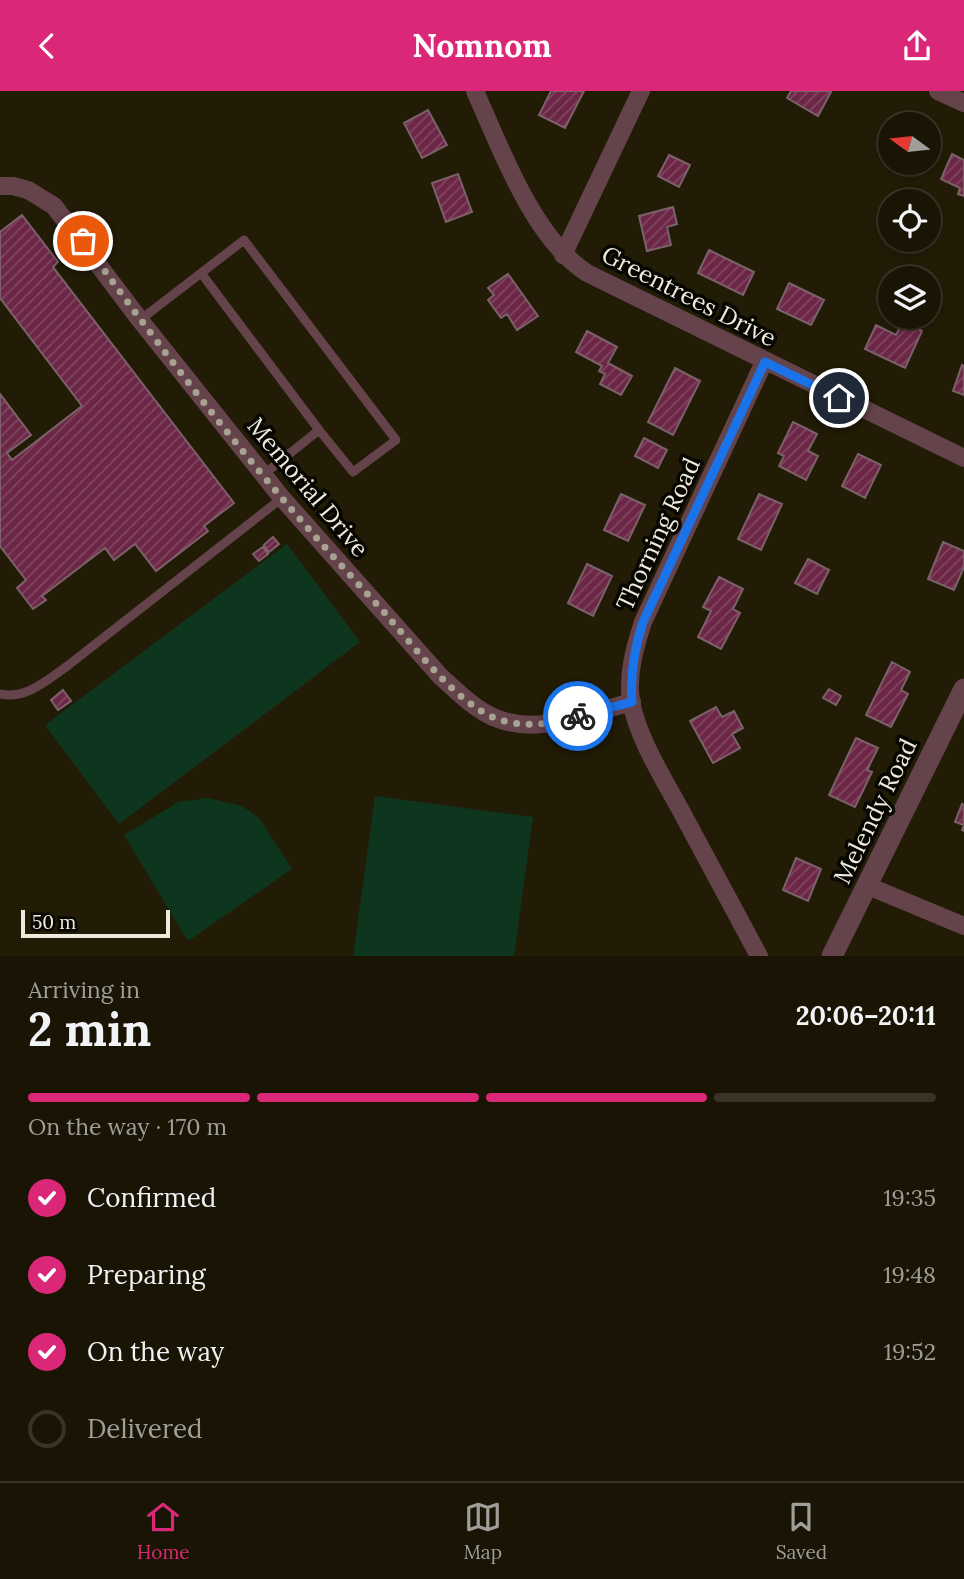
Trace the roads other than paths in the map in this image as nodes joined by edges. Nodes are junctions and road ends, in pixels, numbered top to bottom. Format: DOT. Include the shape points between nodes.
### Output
graph roads {
  1 [pos="475,91"];
  2 [pos="641,91"];
  3 [pos="938,91"];
  4 [pos="964,103"];
  5 [pos="0,186"];
  6 [pos="563,255"];
  7 [pos="201,273"];
  8 [pos="140,320"];
  9 [pos="765,362"];
  10 [pos="319,429"];
  11 [pos="964,458"];
  12 [pos="263,475"];
  13 [pos="282,498"];
  14 [pos="964,689"];
  15 [pos="0,694"];
  16 [pos="632,702"];
  17 [pos="868,886"];
  18 [pos="964,926"];
  19 [pos="759,956"];
  20 [pos="832,956"];
  1 -- 6 [label="street, Greentrees Drive" via="528,204"];
  2 -- 6 [label="street"];
  3 -- 4 [label="street"];
  5 -- 8 [label="street, Memorial Drive" via="28,190 54,206"];
  6 -- 9 [label="street, Greentrees Drive" via="587,273"];
  7 -- 8 [label="lane"];
  7 -- 10 [label="lane"];
  7 -- 10 [label="lane" via="244,240 396,440 354,472"];
  8 -- 12 [label="street, Memorial Drive"];
  9 -- 11 [label="street, Greentrees Drive"];
  9 -- 16 [label="street, Thorning Road" via="643,622 633,653"];
  10 -- 12 [label="lane"];
  12 -- 13 [label="street, Memorial Drive"];
  13 -- 15 [label="lane" via="38,687"];
  13 -- 16 [label="street, Memorial Drive" via="441,677 493,717 549,724"];
  14 -- 17 [label="street, Melendy Road"];
  16 -- 19 [label="street, Thorning Road" via="668,788"];
  17 -- 18 [label="street"];
  17 -- 20 [label="street, Melendy Road"];
}
